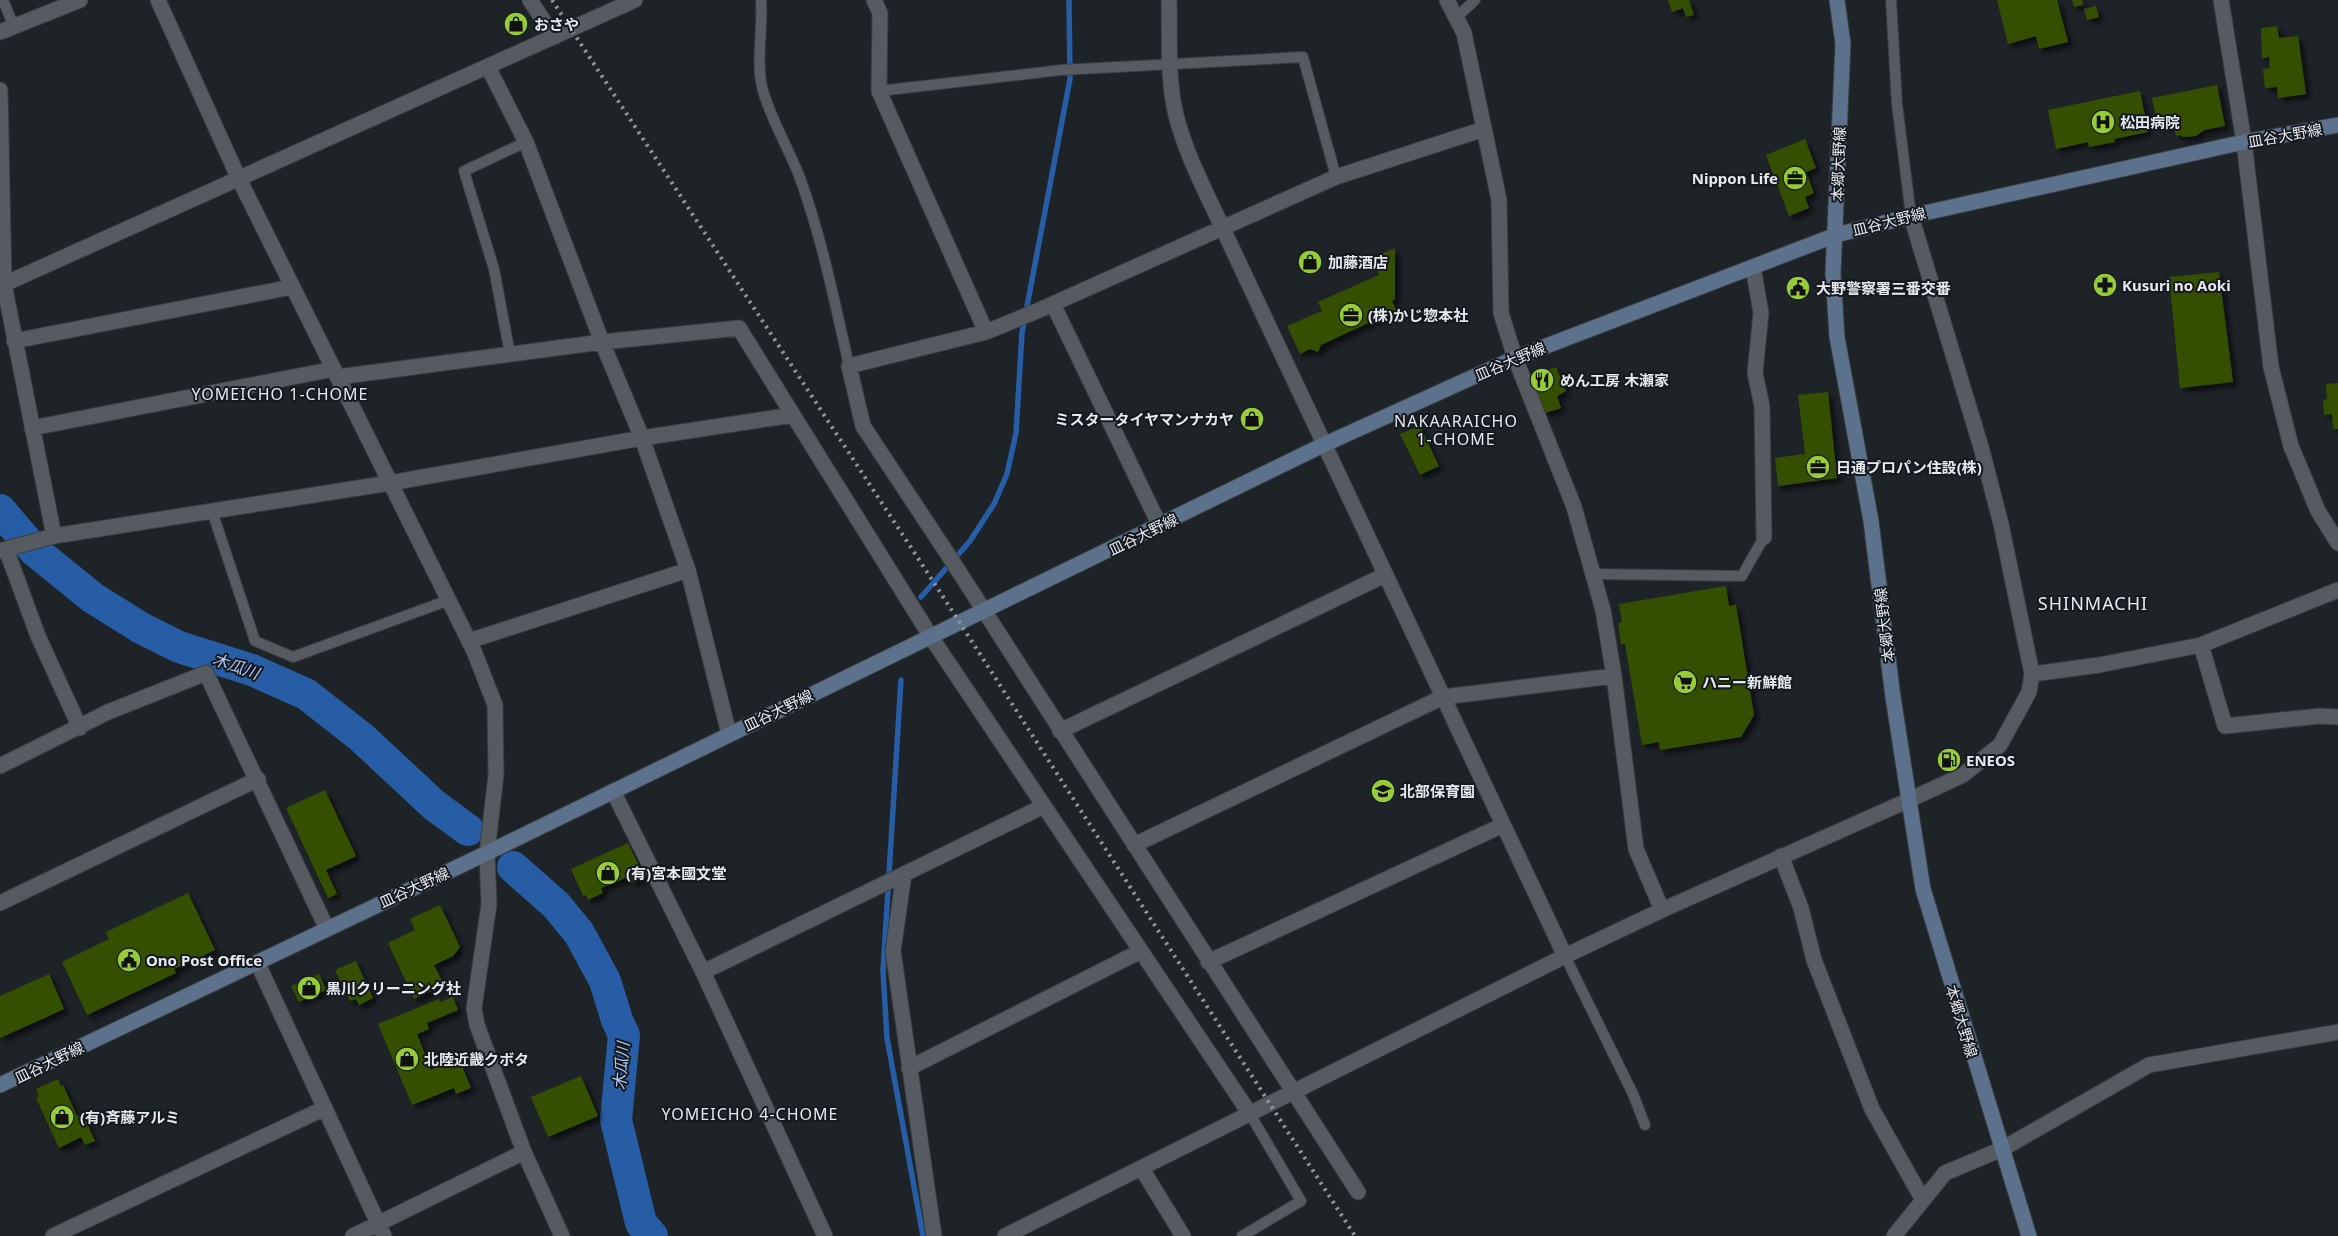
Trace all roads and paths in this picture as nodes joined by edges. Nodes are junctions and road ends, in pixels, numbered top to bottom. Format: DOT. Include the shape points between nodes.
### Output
graph roads {
  1 [pos="3,0"];
  2 [pos="80,0"];
  3 [pos="158,0"];
  4 [pos="530,0"];
  5 [pos="635,0"];
  6 [pos="761,0"];
  7 [pos="874,0"];
  8 [pos="1169,0"];
  9 [pos="1447,0"];
  10 [pos="1475,0"];
  11 [pos="1837,0"];
  12 [pos="1891,0"];
  13 [pos="2221,0"];
  14 [pos="1456,18"];
  15 [pos="7,29"];
  16 [pos="554,37"];
  17 [pos="1170,64"];
  18 [pos="488,67"];
  19 [pos="0,90"];
  20 [pos="879,91"];
  21 [pos="2338,125"];
  22 [pos="1484,129"];
  23 [pos="526,142"];
  24 [pos="2244,142"];
  25 [pos="1336,177"];
  26 [pos="239,179"];
  27 [pos="1911,216"];
  28 [pos="1223,229"];
  29 [pos="1836,235"];
  30 [pos="1753,267"];
  31 [pos="2,285"];
  32 [pos="292,287"];
  33 [pos="1054,304"];
  34 [pos="986,332"];
  35 [pos="14,341"];
  36 [pos="602,342"];
  37 [pos="510,354"];
  38 [pos="1515,358"];
  39 [pos="849,366"];
  40 [pos="336,373"];
  41 [pos="793,414"];
  42 [pos="32,428"];
  43 [pos="642,438"];
  44 [pos="1324,445"];
  45 [pos="390,483"];
  46 [pos="212,511"];
  47 [pos="1160,526"];
  48 [pos="54,536"];
  49 [pos="1764,537"];
  50 [pos="2338,543"];
  51 [pos="3,550"];
  52 [pos="688,570"];
  53 [pos="1592,574"];
  54 [pos="1385,575"];
  55 [pos="2338,590"];
  56 [pos="449,600"];
  57 [pos="983,611"];
  58 [pos="931,637"];
  59 [pos="469,641"];
  60 [pos="2201,645"];
  61 [pos="2032,674"];
  62 [pos="1614,676"];
  63 [pos="1443,697"];
  64 [pos="2338,717"];
  65 [pos="80,728"];
  66 [pos="1060,731"];
  67 [pos="729,734"];
  68 [pos="0,766"];
  69 [pos="258,779"];
  70 [pos="613,791"];
  71 [pos="1908,800"];
  72 [pos="1044,806"];
  73 [pos="1503,825"];
  74 [pos="1134,846"];
  75 [pos="487,853"];
  76 [pos="1781,856"];
  77 [pos="904,874"];
  78 [pos="0,903"];
  79 [pos="1662,910"];
  80 [pos="327,929"];
  81 [pos="1141,951"];
  82 [pos="1565,956"];
  83 [pos="257,962"];
  84 [pos="1208,962"];
  85 [pos="703,972"];
  86 [pos="2338,1032"];
  87 [pos="909,1068"];
  88 [pos="0,1085"];
  89 [pos="1292,1092"];
  90 [pos="325,1108"];
  91 [pos="1250,1114"];
  92 [pos="1645,1125"];
  93 [pos="2002,1149"];
  94 [pos="524,1152"];
  95 [pos="1142,1169"];
  96 [pos="1358,1192"];
  97 [pos="1923,1200"];
  98 [pos="381,1230"];
  99 [pos="53,1236"];
  100 [pos="353,1236"];
  101 [pos="562,1236"];
  102 [pos="825,1236"];
  103 [pos="934,1236"];
  104 [pos="1005,1236"];
  105 [pos="1183,1236"];
  106 [pos="1242,1236"];
  107 [pos="1894,1236"];
  108 [pos="2029,1236"];
  1 -- 15 [label="lane"];
  2 -- 15 [label="street"];
  3 -- 26 [label="street"];
  4 -- 16 [label="street"];
  5 -- 16 [label="street"];
  6 -- 39 [label="lane" via="759,69 762,89 800,178 830,276"];
  7 -- 20 [label="street" via="880,13"];
  8 -- 17 [label="street"];
  9 -- 14 [label="street"];
  10 -- 14 [label="lane"];
  11 -- 29 [label="main road, 本郷大野線" via="1843,44"];
  12 -- 27 [label="lane" via="1897,104"];
  13 -- 24 [label="street"];
  14 -- 22 [label="street" via="1464,33"];
  16 -- 18 [label="street"];
  17 -- 20 [label="lane" via="1061,70"];
  17 -- 25 [label="lane" via="1303,57"];
  17 -- 28 [label="street" via="1176,114 1192,162"];
  18 -- 23 [label="street"];
  18 -- 26 [label="street"];
  19 -- 31 [label="street"];
  20 -- 34 [label="street"];
  21 -- 24 [label="main road, 皿谷大野線"];
  22 -- 25 [label="street"];
  22 -- 38 [label="street" via="1499,200 1500,313"];
  23 -- 36 [label="street"];
  23 -- 37 [label="lane" via="464,171 494,269"];
  24 -- 27 [label="main road, 皿谷大野線"];
  24 -- 50 [label="street" via="2271,368 2292,446 2318,511"];
  25 -- 28 [label="street"];
  26 -- 31 [label="street"];
  26 -- 32 [label="street"];
  27 -- 29 [label="main road, 皿谷大野線"];
  27 -- 61 [label="street" via="1989,476"];
  28 -- 33 [label="street"];
  28 -- 44 [label="street"];
  29 -- 30 [label="main road, 皿谷大野線"];
  29 -- 71 [label="main road, 本郷大野線" via="1833,283 1838,336 1871,521"];
  30 -- 38 [label="main road, 皿谷大野線"];
  30 -- 49 [label="street" via="1761,313 1754,373 1762,406"];
  31 -- 35 [label="street"];
  32 -- 35 [label="street"];
  32 -- 40 [label="street"];
  33 -- 34 [label="street"];
  33 -- 47 [label="street"];
  34 -- 39 [label="street"];
  35 -- 42 [label="street"];
  36 -- 37 [label="street"];
  36 -- 41 [label="street" via="739,328"];
  36 -- 43 [label="street"];
  37 -- 40 [label="street"];
  38 -- 44 [label="main road, 皿谷大野線"];
  38 -- 53 [label="street" via="1574,507"];
  39 -- 57 [label="street" via="863,426"];
  40 -- 42 [label="street"];
  40 -- 45 [label="street"];
  41 -- 43 [label="street"];
  41 -- 58 [label="street"];
  42 -- 48 [label="street"];
  43 -- 45 [label="street"];
  43 -- 52 [label="street"];
  44 -- 47 [label="main road, 皿谷大野線"];
  44 -- 54 [label="street"];
  45 -- 46 [label="street"];
  45 -- 56 [label="street"];
  46 -- 48 [label="street"];
  46 -- 56 [label="lane" via="256,640 294,657"];
  47 -- 57 [label="main road, 皿谷大野線"];
  48 -- 51 [label="street"];
  49 -- 53 [label="lane" via="1742,576"];
  51 -- 65 [label="street"];
  52 -- 59 [label="street"];
  52 -- 67 [label="street"];
  53 -- 62 [label="street" via="1603,610"];
  54 -- 63 [label="street"];
  54 -- 66 [label="street"];
  55 -- 60 [label="street"];
  56 -- 59 [label="street"];
  57 -- 58 [label="main road, 皿谷大野線"];
  57 -- 66 [label="street"];
  58 -- 67 [label="main road, 皿谷大野線"];
  58 -- 72 [label="street"];
  59 -- 75 [label="street" via="495,705 496,775"];
  60 -- 61 [label="street"];
  60 -- 64 [label="street" via="2225,726"];
  61 -- 71 [label="street" via="2029,692 2000,745 1963,775"];
  62 -- 63 [label="street"];
  62 -- 79 [label="street" via="1636,849"];
  63 -- 73 [label="street"];
  63 -- 74 [label="street"];
  65 -- 68 [label="street"];
  65 -- 69 [label="street" via="139,698 206,673"];
  66 -- 74 [label="street"];
  67 -- 70 [label="main road, 皿谷大野線"];
  69 -- 78 [label="street"];
  69 -- 80 [label="street"];
  70 -- 75 [label="main road, 皿谷大野線"];
  70 -- 85 [label="street"];
  71 -- 76 [label="street"];
  71 -- 93 [label="main road, 本郷大野線" via="1923,889"];
  72 -- 77 [label="street"];
  72 -- 81 [label="street"];
  73 -- 82 [label="street"];
  73 -- 84 [label="street"];
  74 -- 84 [label="street"];
  75 -- 80 [label="main road, 皿谷大野線"];
  75 -- 94 [label="street" via="489,904 474,1008 477,1025"];
  76 -- 79 [label="street"];
  76 -- 97 [label="street" via="1801,908 1814,960 1872,1109"];
  77 -- 85 [label="street"];
  77 -- 87 [label="street" via="893,951"];
  79 -- 82 [label="street"];
  80 -- 83 [label="main road, 皿谷大野線"];
  81 -- 87 [label="street"];
  81 -- 91 [label="street"];
  82 -- 89 [label="street"];
  82 -- 92 [label="lane"];
  83 -- 88 [label="main road, 皿谷大野線"];
  83 -- 90 [label="street"];
  84 -- 89 [label="street"];
  85 -- 102 [label="street"];
  86 -- 93 [label="street" via="2149,1065"];
  87 -- 103 [label="street"];
  89 -- 91 [label="street"];
  89 -- 96 [label="street"];
  90 -- 98 [label="street"];
  90 -- 99 [label="street"];
  91 -- 95 [label="street"];
  91 -- 106 [label="lane" via="1301,1201"];
  93 -- 97 [label="street" via="1945,1173"];
  93 -- 108 [label="main road, 本郷大野線"];
  94 -- 98 [label="street"];
  94 -- 101 [label="street"];
  95 -- 104 [label="street"];
  95 -- 105 [label="street"];
  97 -- 107 [label="street"];
  98 -- 100 [label="street"];
}
